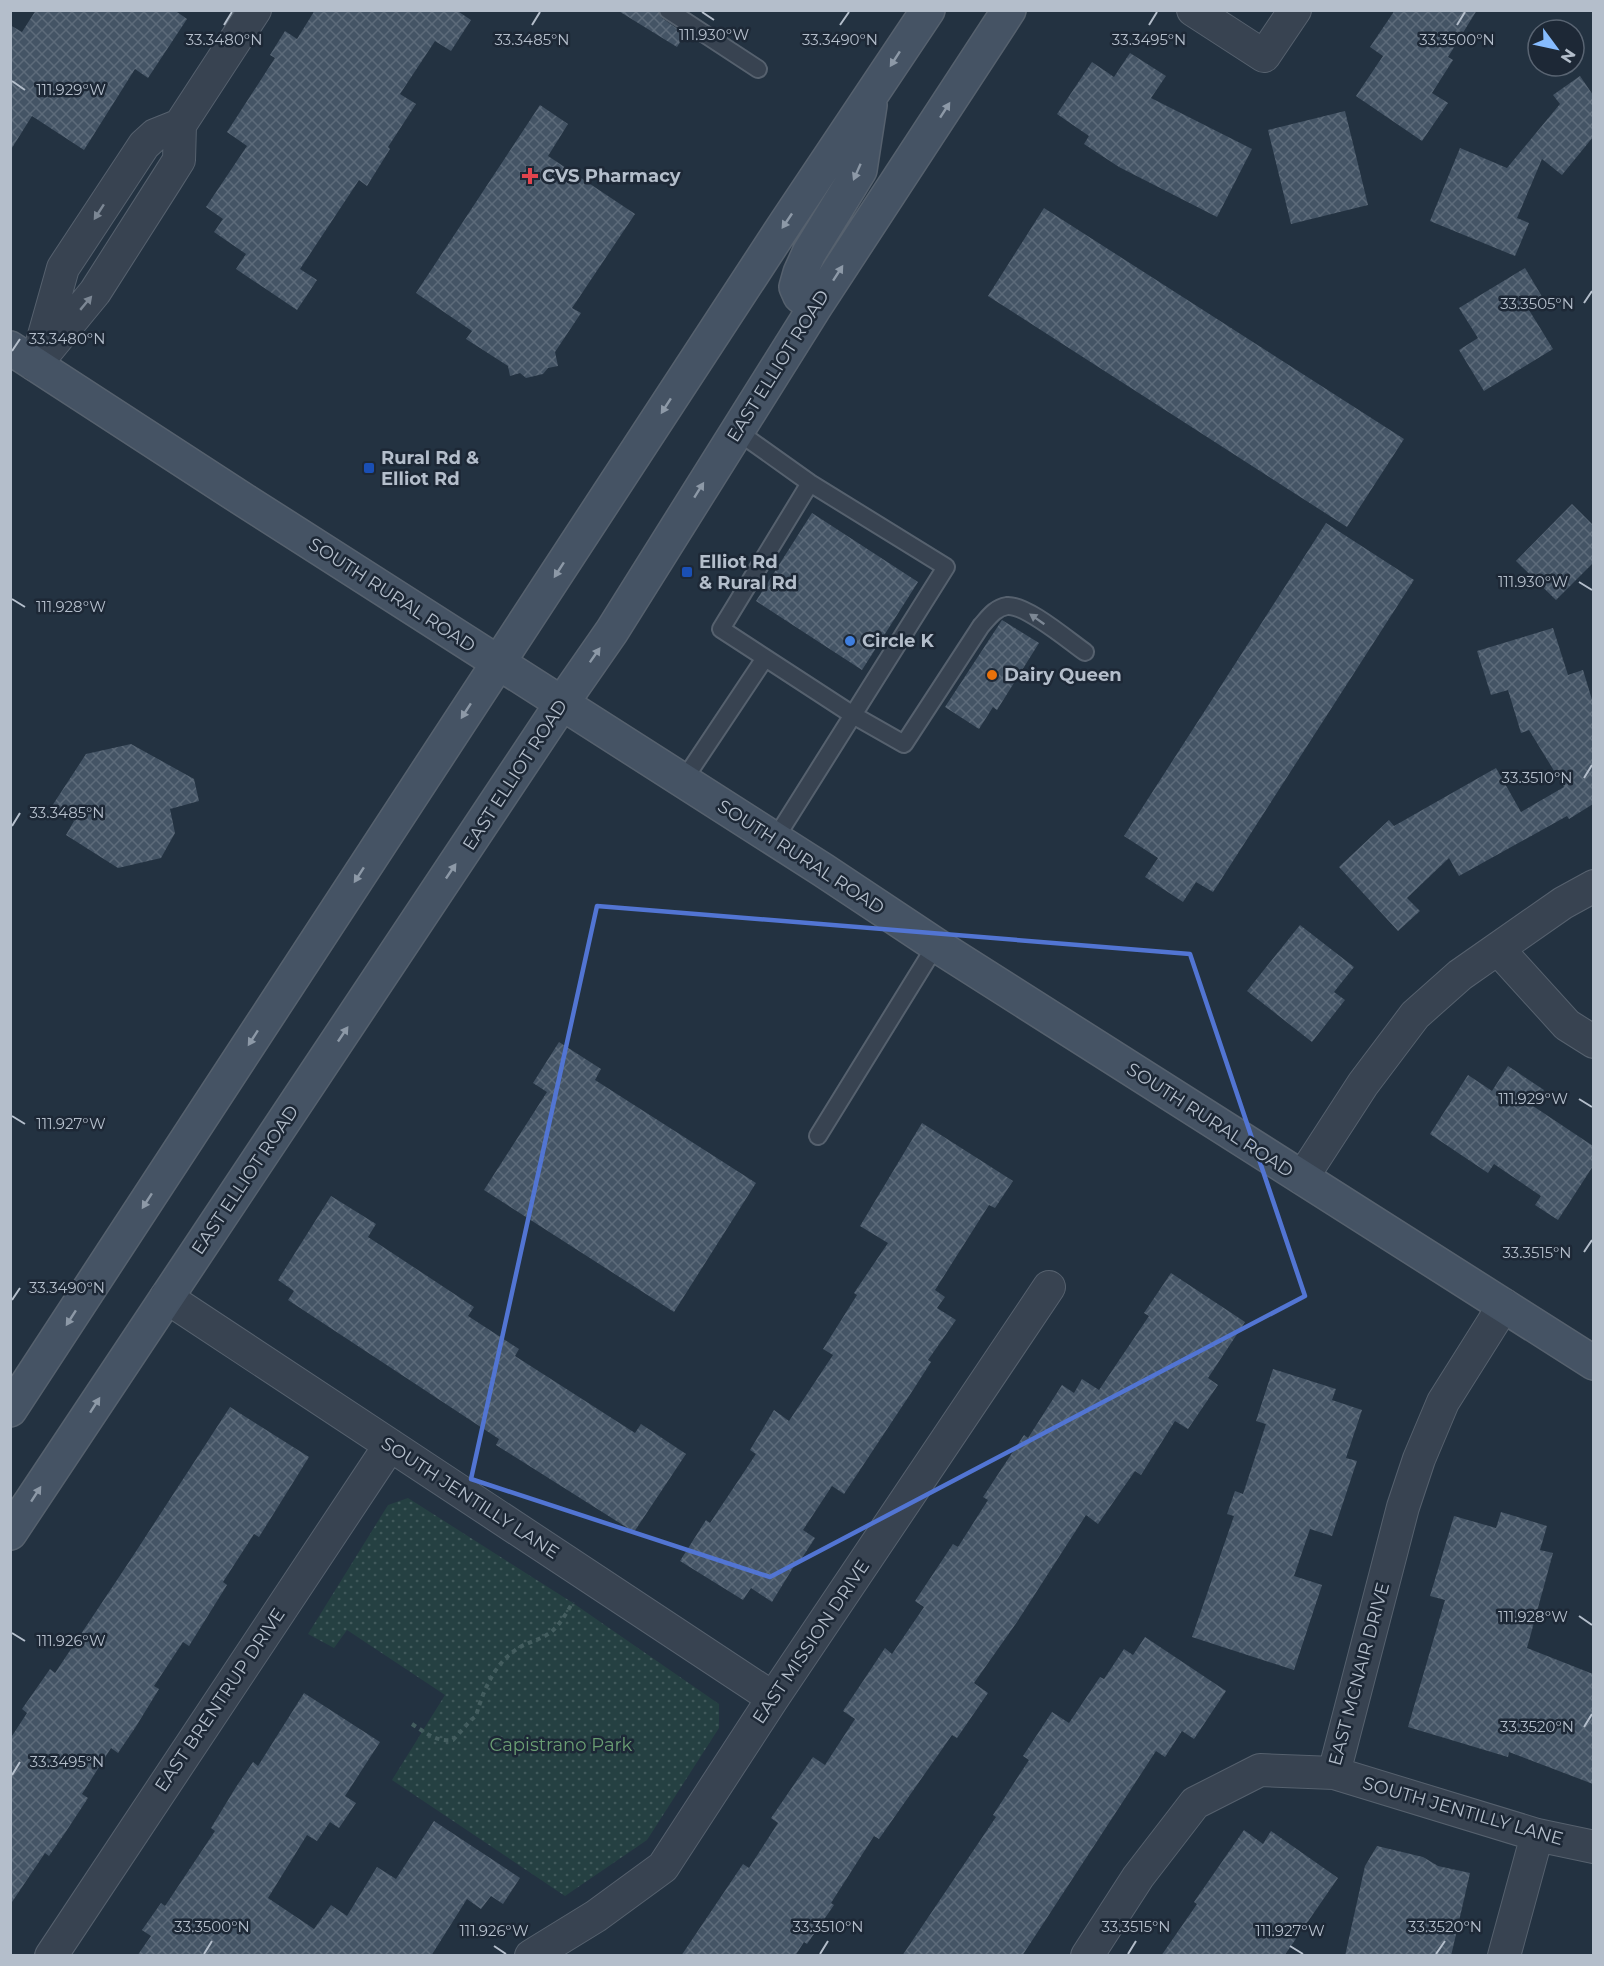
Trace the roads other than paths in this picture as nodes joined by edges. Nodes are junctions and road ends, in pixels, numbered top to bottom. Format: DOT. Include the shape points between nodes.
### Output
graph roads {
  1 [pos="255,10"];
  2 [pos="668,10"];
  3 [pos="928,10"];
  4 [pos="1009,10"];
  5 [pos="1193,10"];
  6 [pos="1294,10"];
  7 [pos="758,69"];
  8 [pos="872,95"];
  9 [pos="815,307"];
  10 [pos="23,356"];
  11 [pos="736,431"];
  12 [pos="810,483"];
  13 [pos="1085,652"];
  14 [pos="765,658"];
  15 [pos="498,662"];
  16 [pos="562,703"];
  17 [pos="853,715"];
  18 [pos="683,781"];
  19 [pos="775,839"];
  20 [pos="1593,886"];
  21 [pos="936,945"];
  22 [pos="1497,949"];
  23 [pos="1593,1041"];
  24 [pos="818,1136"];
  25 [pos="1302,1178"];
  26 [pos="1049,1287"];
  27 [pos="166,1297"];
  28 [pos="1504,1305"];
  29 [pos="1593,1363"];
  30 [pos="10,1410"];
  31 [pos="390,1445"];
  32 [pos="10,1533"];
  33 [pos="773,1698"];
  34 [pos="1334,1773"];
  35 [pos="1537,1835"];
  36 [pos="1593,1847"];
  37 [pos="51,1956"];
  38 [pos="531,1956"];
  39 [pos="1087,1956"];
  40 [pos="1504,1956"];
  1 -- 10 [label="street" via="180,125 155,135 144,145 63,268"];
  2 -- 7 [label="lane"];
  3 -- 8 [label="main road, one-way"];
  9 -- 4 [label="main road, EAST ELLIOT ROAD, one-way"];
  5 -- 6 [label="street" via="1264,56"];
  8 -- 9 [label="main road, one-way" via="860,170 809,253 796,287 800,296"];
  8 -- 15 [label="main road, one-way"];
  9 -- 11 [label="main road, EAST ELLIOT ROAD"];
  10 -- 15 [label="main road, SOUTH RURAL ROAD"];
  11 -- 12 [label="lane"];
  16 -- 11 [label="main road, EAST ELLIOT ROAD, one-way" via="612,631"];
  12 -- 14 [label="lane" via="721,629"];
  12 -- 17 [label="lane" via="946,567"];
  13 -- 17 [label="lane, one-way" via="1024,610 1009,606 995,610 981,626 904,744"];
  14 -- 17 [label="lane"];
  14 -- 18 [label="lane"];
  15 -- 16 [label="main road, SOUTH RURAL ROAD"];
  15 -- 30 [label="main road, one-way"];
  16 -- 18 [label="main road, SOUTH RURAL ROAD"];
  27 -- 16 [label="main road, EAST ELLIOT ROAD, one-way"];
  17 -- 19 [label="lane"];
  18 -- 19 [label="main road, SOUTH RURAL ROAD"];
  19 -- 21 [label="main road, SOUTH RURAL ROAD"];
  20 -- 22 [label="street"];
  21 -- 24 [label="lane"];
  21 -- 25 [label="main road, SOUTH RURAL ROAD"];
  22 -- 23 [label="street" via="1567,1025"];
  22 -- 25 [label="street" via="1414,1015"];
  25 -- 28 [label="main road, SOUTH RURAL ROAD"];
  26 -- 33 [label="street, EAST MISSION DRIVE"];
  27 -- 31 [label="street, SOUTH JENTILLY LANE"];
  32 -- 27 [label="main road, EAST ELLIOT ROAD, one-way"];
  28 -- 29 [label="main road, SOUTH RURAL ROAD"];
  28 -- 34 [label="street, EAST MCNAIR DRIVE" via="1443,1402 1419,1459"];
  31 -- 33 [label="street, SOUTH JENTILLY LANE"];
  31 -- 37 [label="street, EAST BRENTRUP DRIVE"];
  33 -- 38 [label="street, EAST MISSION DRIVE" via="663,1867 596,1916"];
  34 -- 35 [label="street, SOUTH JENTILLY LANE"];
  34 -- 39 [label="street, EAST MCNAIR DRIVE" via="1260,1770 1195,1803 1138,1877"];
  35 -- 36 [label="street, SOUTH JENTILLY LANE"];
  35 -- 40 [label="street"];
}
